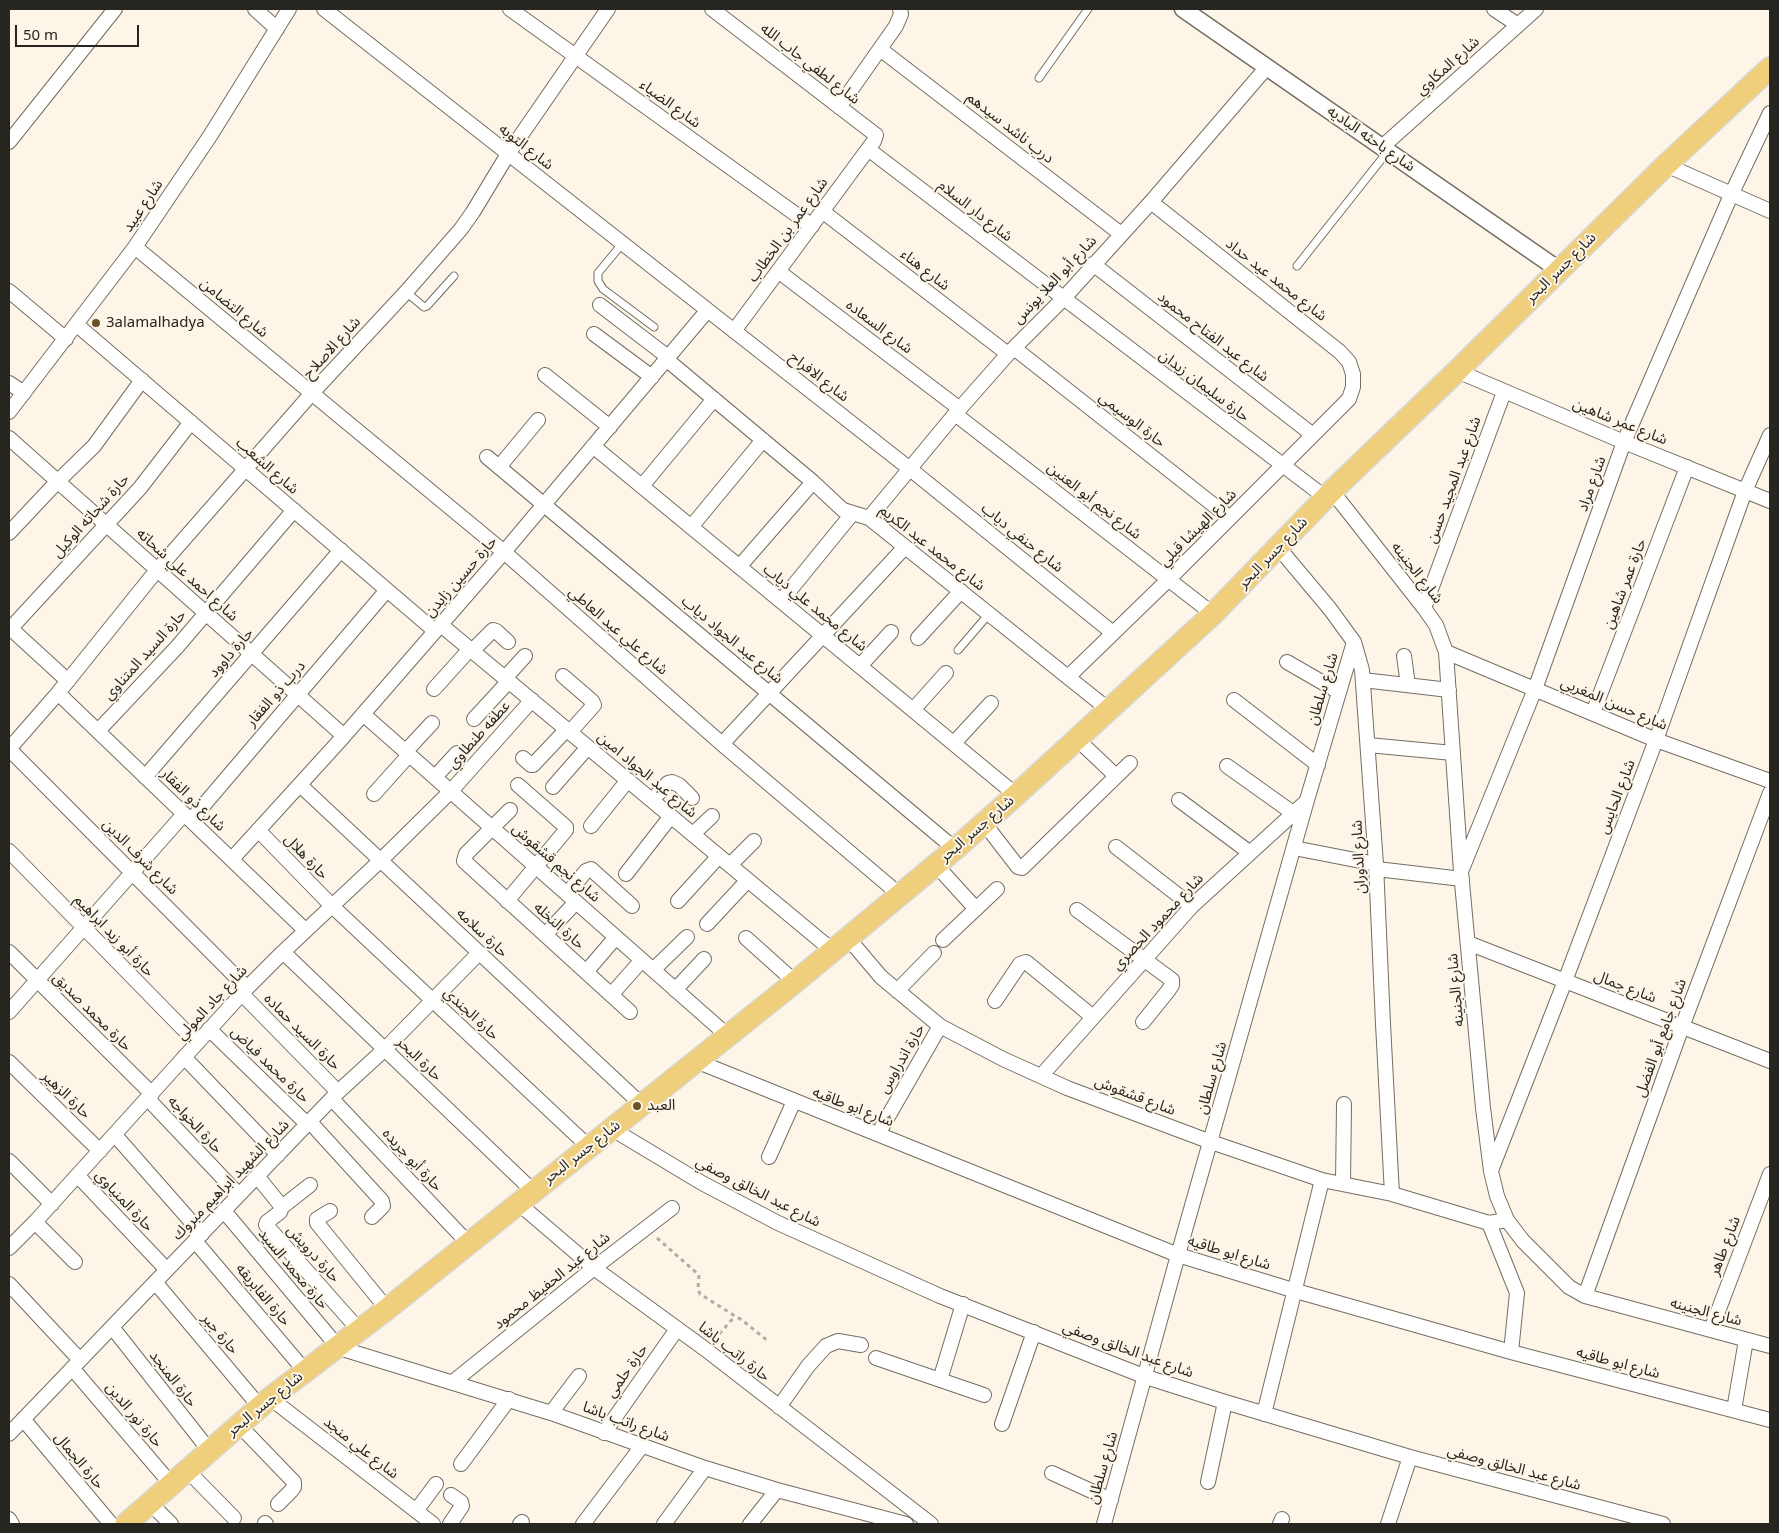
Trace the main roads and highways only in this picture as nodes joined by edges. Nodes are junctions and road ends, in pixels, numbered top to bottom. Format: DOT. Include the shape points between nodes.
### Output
graph roads {
  1 [pos="1770,68"];
  2 [pos="126,1524"];
  1 -- 2 [label="main road, شارع جسر البحر" via="1666,165 1329,495 1214,614 1016,795 795,982 387,1309 265,1402"];
}
